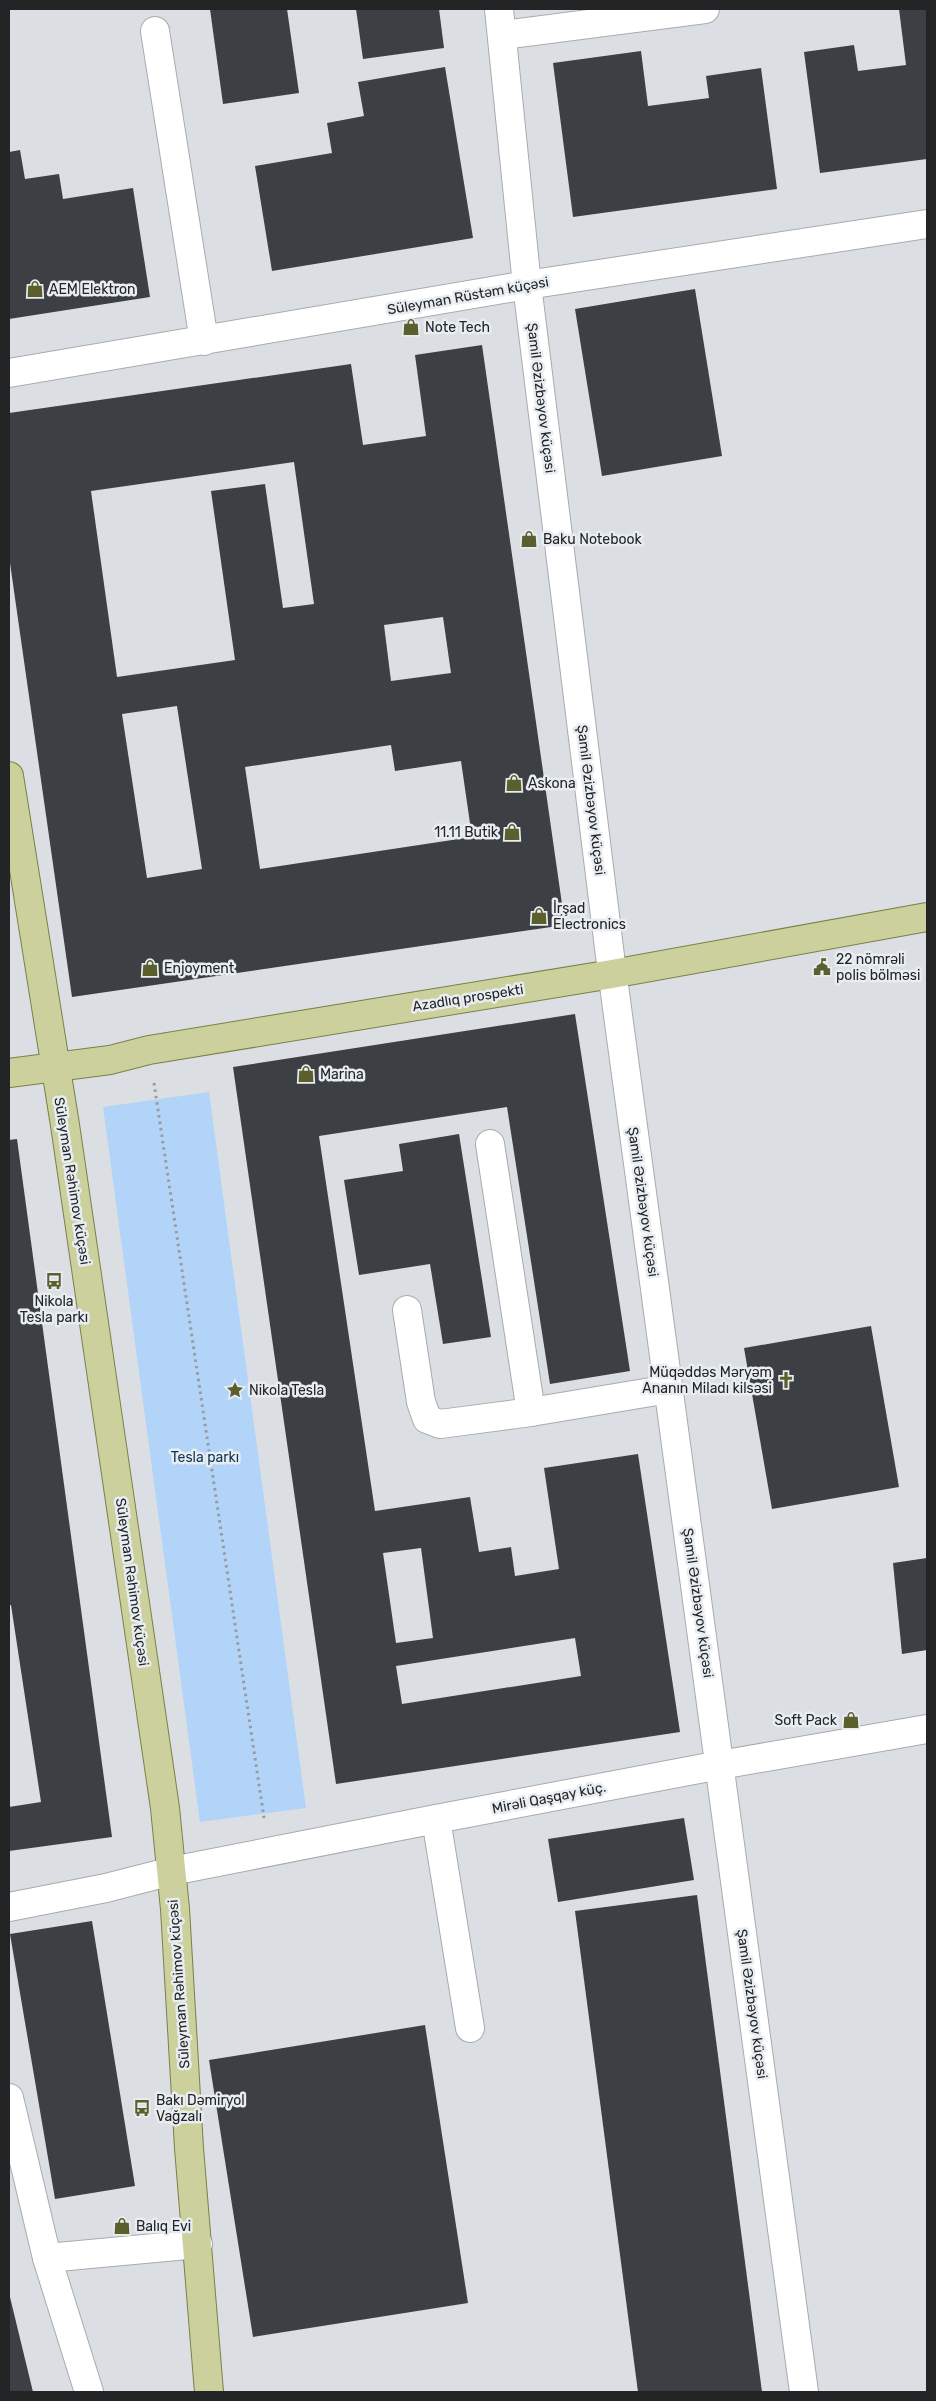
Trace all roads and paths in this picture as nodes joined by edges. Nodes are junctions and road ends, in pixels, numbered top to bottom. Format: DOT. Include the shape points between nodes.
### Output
graph roads {
  1 [pos="499,9"];
  2 [pos="705,9"];
  3 [pos="155,31"];
  4 [pos="503,35"];
  5 [pos="927,224"];
  6 [pos="527,285"];
  7 [pos="204,341"];
  8 [pos="9,373"];
  9 [pos="9,776"];
  10 [pos="927,917"];
  11 [pos="612,974"];
  12 [pos="149,1050"];
  13 [pos="55,1068"];
  14 [pos="9,1073"];
  15 [pos="490,1144"];
  16 [pos="407,1310"];
  17 [pos="669,1389"];
  18 [pos="531,1412"];
  19 [pos="927,1729"];
  20 [pos="720,1765"];
  21 [pos="436,1819"];
  22 [pos="269,1853"];
  23 [pos="172,1871"];
  24 [pos="9,1907"];
  25 [pos="470,2028"];
  26 [pos="9,2098"];
  27 [pos="198,2244"];
  28 [pos="47,2258"];
  29 [pos="89,2392"];
  30 [pos="209,2392"];
  31 [pos="804,2392"];
  1 -- 4 [label="street, Şamil Əzizbəyov küçəsi"];
  2 -- 4 [label="street"];
  3 -- 7 [label="street"];
  4 -- 6 [label="street, Şamil Əzizbəyov küçəsi"];
  5 -- 6 [label="street, Süleyman Rüstəm küçəsi"];
  6 -- 7 [label="street, Süleyman Rüstəm küçəsi"];
  6 -- 11 [label="street, Şamil Əzizbəyov küçəsi"];
  7 -- 8 [label="street, Süleyman Rüstəm küçəsi"];
  9 -- 13 [label="main road, Süleyman Rəhimov küçəsi"];
  10 -- 11 [label="main road, Azadlıq prospekti"];
  11 -- 12 [label="main road, Azadlıq prospekti"];
  11 -- 17 [label="street, Şamil Əzizbəyov küçəsi"];
  12 -- 13 [label="main road, Azadlıq prospekti"];
  12 -- 22 [label="path"];
  13 -- 14 [label="main road, Azadlıq prospekti"];
  13 -- 23 [label="main road, Süleyman Rəhimov küçəsi"];
  15 -- 18 [label="street"];
  16 -- 18 [label="street" via="421,1402 428,1419 440,1424"];
  17 -- 18 [label="street"];
  17 -- 20 [label="street, Şamil Əzizbəyov küçəsi"];
  19 -- 20 [label="street, Mirəli Qaşqay küç."];
  20 -- 21 [label="street, Mirəli Qaşqay küç."];
  20 -- 31 [label="street, Şamil Əzizbəyov küçəsi"];
  21 -- 22 [label="street, Mirəli Qaşqay küç."];
  21 -- 25 [label="street"];
  22 -- 23 [label="street, Mirəli Qaşqay küç."];
  23 -- 24 [label="street, Mirəli Qaşqay küç."];
  23 -- 27 [label="main road, Süleyman Rəhimov küçəsi"];
  26 -- 28 [label="street"];
  27 -- 28 [label="street"];
  27 -- 30 [label="main road, Süleyman Rəhimov küçəsi"];
  28 -- 29 [label="street"];
}
